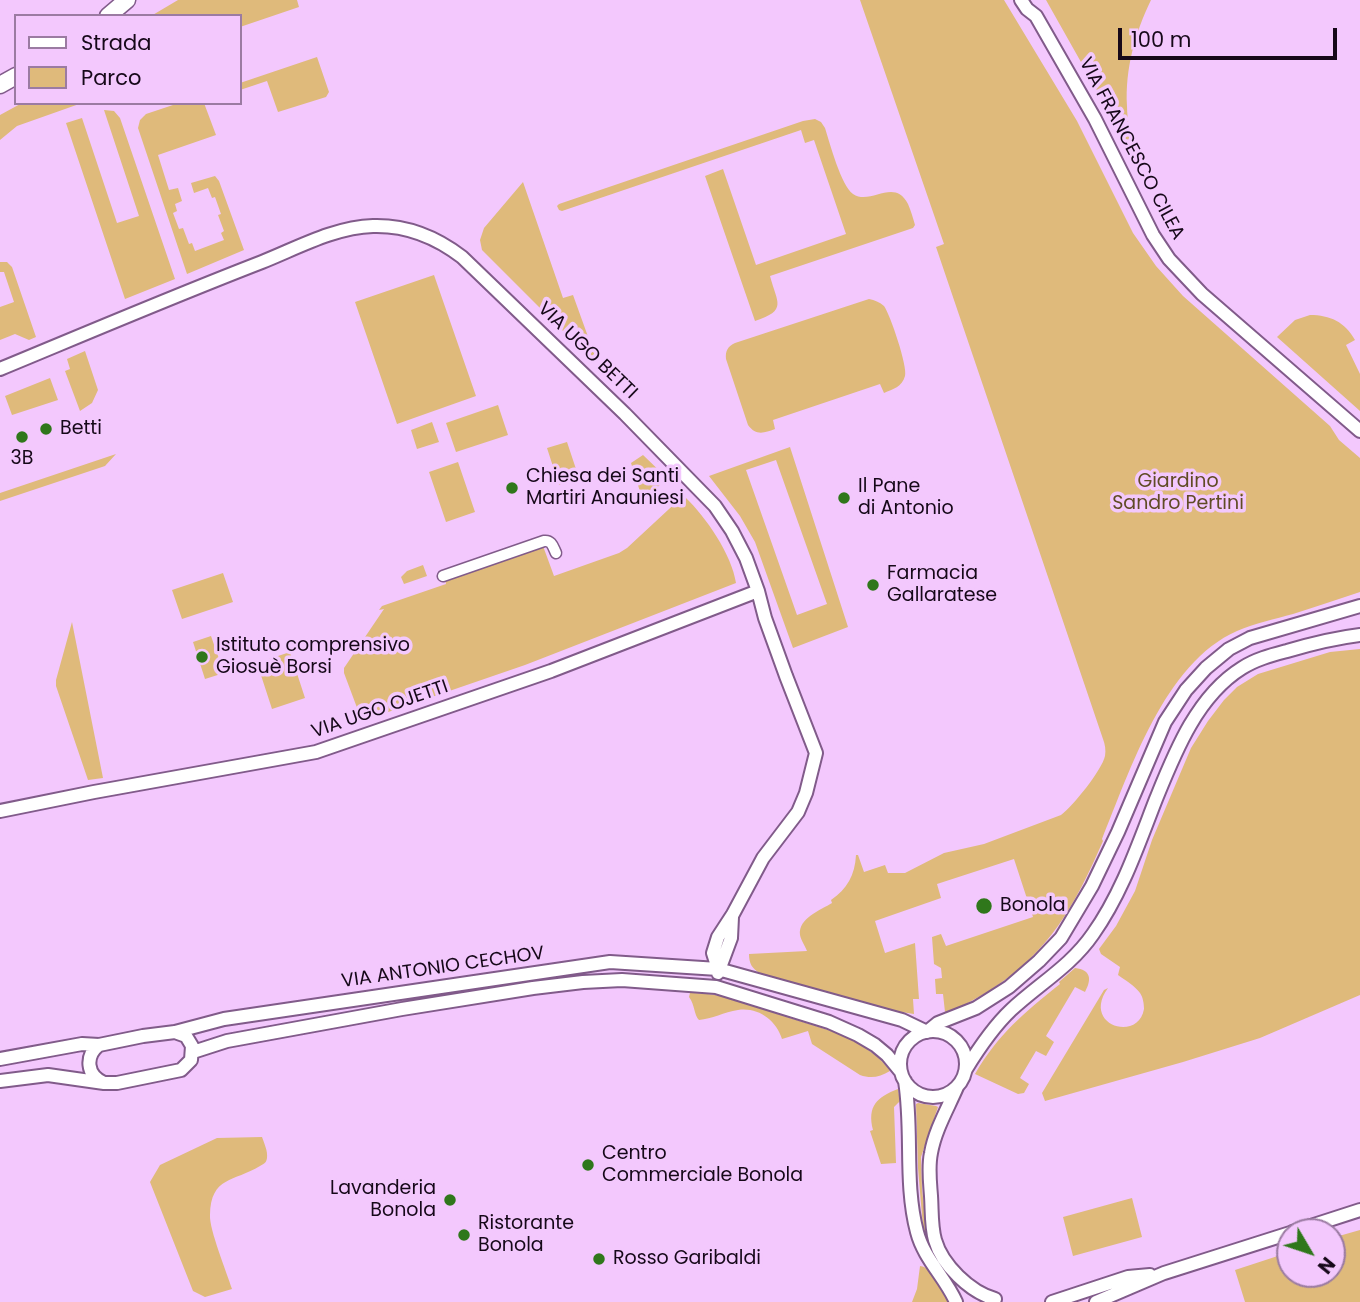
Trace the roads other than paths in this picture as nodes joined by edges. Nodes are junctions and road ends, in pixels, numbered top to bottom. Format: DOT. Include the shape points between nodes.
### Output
graph roads {
  1 [pos="127,0"];
  2 [pos="1021,0"];
  3 [pos="1035,0"];
  4 [pos="110,14"];
  5 [pos="1036,16"];
  6 [pos="0,369"];
  7 [pos="1360,431"];
  8 [pos="556,553"];
  9 [pos="443,576"];
  10 [pos="758,591"];
  11 [pos="1360,606"];
  12 [pos="1360,635"];
  13 [pos="0,811"];
  14 [pos="718,969"];
  15 [pos="716,987"];
  16 [pos="175,1032"];
  17 [pos="927,1032"];
  18 [pos="99,1045"];
  19 [pos="193,1052"];
  20 [pos="0,1059"];
  21 [pos="966,1069"];
  22 [pos="903,1077"];
  23 [pos="0,1081"];
  24 [pos="104,1083"];
  25 [pos="957,1087"];
  26 [pos="1360,1210"];
  27 [pos="1335,1218"];
  28 [pos="1276,1237"];
  29 [pos="1164,1273"];
  30 [pos="970,1301"];
  31 [pos="998,1301"];
  32 [pos="956,1302"];
  33 [pos="1052,1302"];
  34 [pos="1096,1302"];
  1 -- 4 [label="street"];
  2 -- 5 [label="street, VIA FRANCESCO CILEA"];
  3 -- 5 [label="street, VIA FRANCESCO CILEA"];
  5 -- 7 [label="street, VIA FRANCESCO CILEA" via="1169,259"];
  6 -- 10 [label="street, VIA UGO BETTI" via="328,236 371,226 411,230 462,257 699,488 732,531"];
  8 -- 9 [label="street" via="549,541 544,541"];
  10 -- 13 [label="street, VIA UGO OJETTI" via="551,671 325,750"];
  10 -- 14 [label="street, VIA UGO BETTI" via="816,753 798,812 763,858 718,937 713,953"];
  11 -- 17 [label="street" via="1250,638 1206,668 1160,731 1118,832 1061,939 1009,987"];
  12 -- 21 [label="street" via="1254,662 1233,674 1211,696 1180,743 1125,876 1093,934 1062,969 1011,1010"];
  14 -- 15 [label="street"];
  14 -- 16 [label="street, VIA ANTONIO CECHOV" via="610,962 224,1019"];
  14 -- 17 [label="street, VIA ANTONIO CECHOV" via="902,1020"];
  15 -- 19 [label="street, VIA ANTONIO CECHOV" via="605,980 533,988 227,1041"];
  15 -- 22 [label="street, VIA ANTONIO CECHOV" via="868,1040 894,1062"];
  16 -- 18 [label="street, VIA ANTONIO CECHOV"];
  16 -- 19 [label="street" via="186,1036"];
  17 -- 21 [label="street" via="941,1032 957,1041"];
  17 -- 22 [label="street" via="914,1038 902,1053"];
  18 -- 20 [label="street, VIA ANTONIO CECHOV"];
  18 -- 24 [label="street" via="89,1062 93,1075"];
  19 -- 24 [label="street, VIA ANTONIO CECHOV" via="181,1070"];
  21 -- 25 [label="street"];
  22 -- 25 [label="street" via="911,1089 929,1097"];
  22 -- 32 [label="street" via="917,1231 925,1253"];
  23 -- 24 [label="street, VIA ANTONIO CECHOV" via="48,1075"];
  25 -- 31 [label="street" via="931,1151 934,1233 941,1253 959,1276 976,1292"];
  26 -- 27 [label="street"];
  28 -- 29 [label="street"];
  29 -- 33 [label="street" via="1128,1277"];
  29 -- 34 [label="street"];
  30 -- 31 [label="street"];
}
